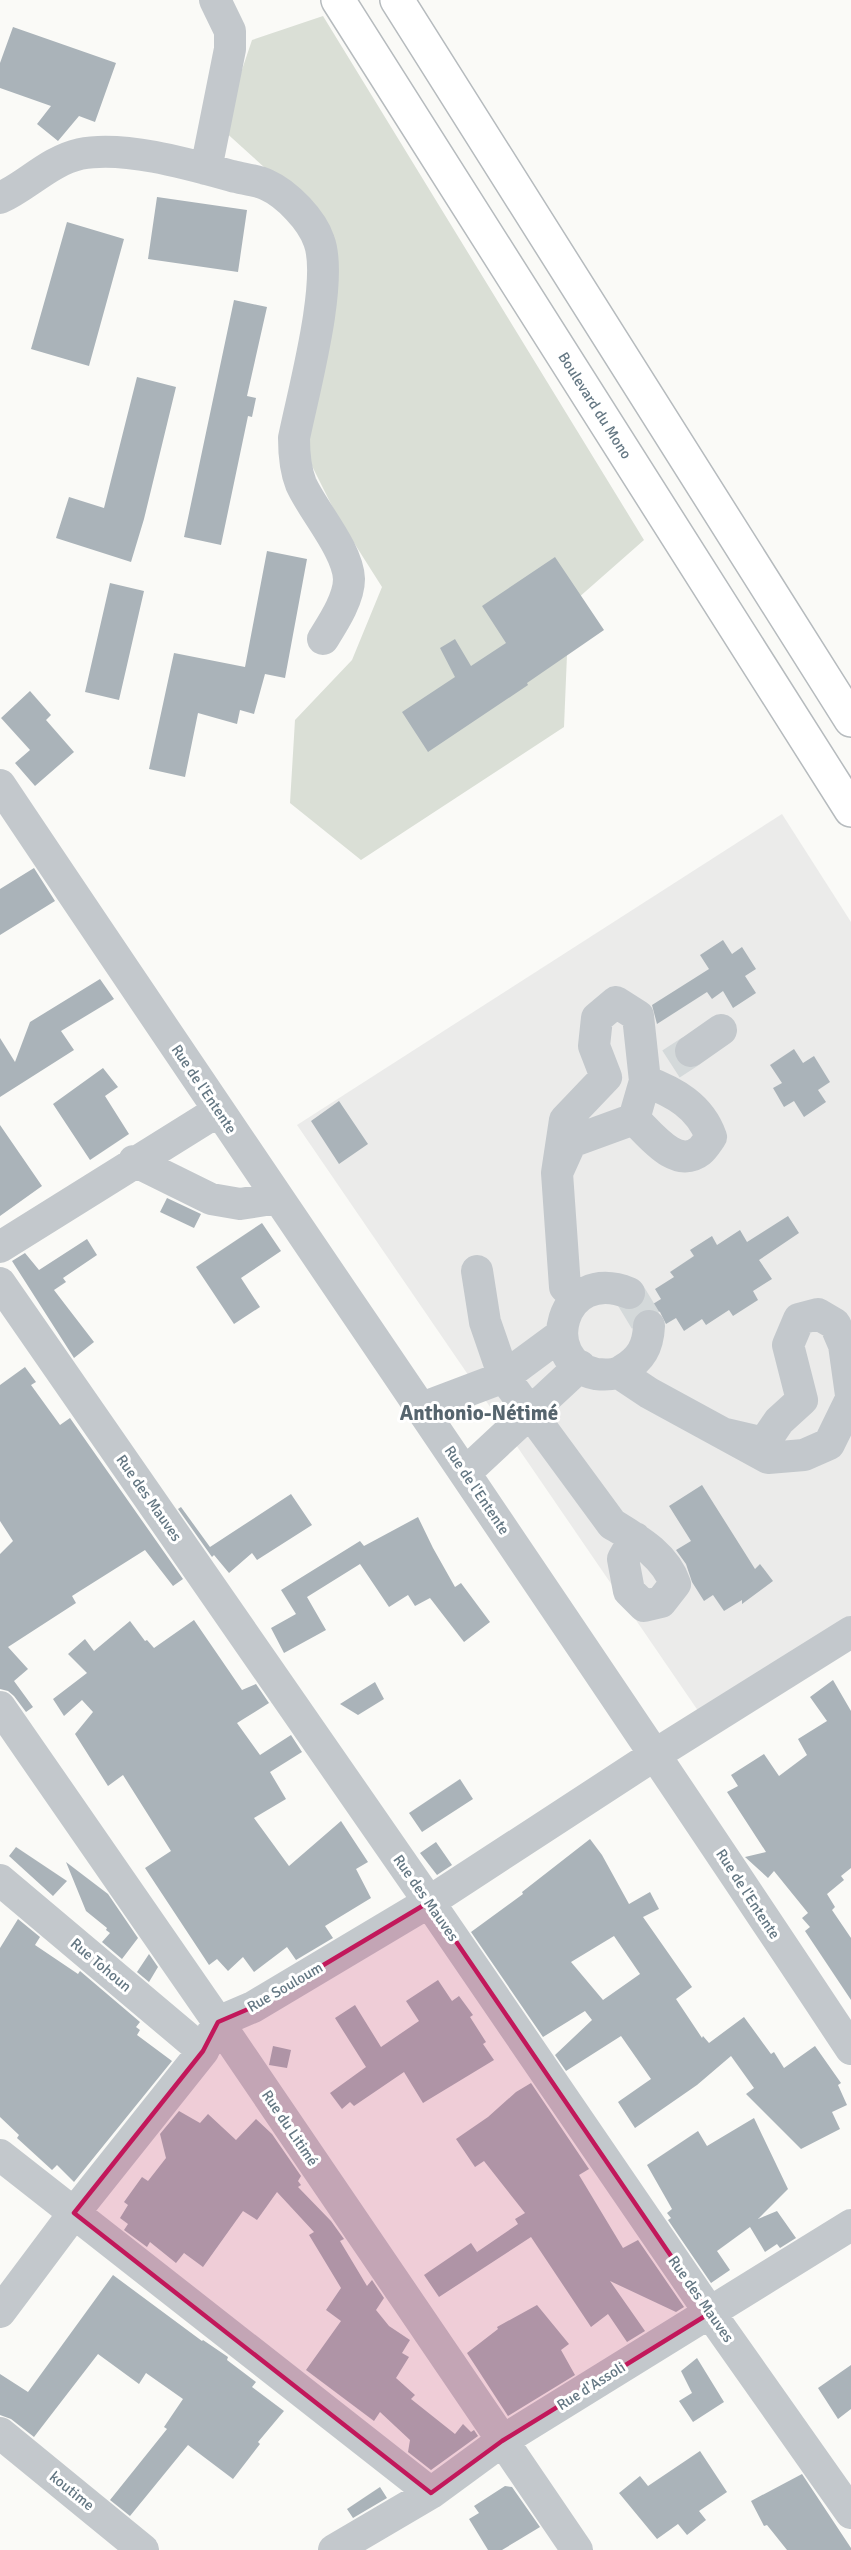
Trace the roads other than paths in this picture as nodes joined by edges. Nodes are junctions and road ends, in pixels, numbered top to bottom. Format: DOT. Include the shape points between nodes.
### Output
graph roads {
  1 [pos="214,0"];
  2 [pos="338,0"];
  3 [pos="397,0"];
  4 [pos="206,169"];
  5 [pos="0,198"];
  6 [pos="323,639"];
  7 [pos="851,720"];
  8 [pos="0,784"];
  9 [pos="851,810"];
  10 [pos="721,1030"];
  11 [pos="606,1077"];
  12 [pos="645,1081"];
  13 [pos="218,1111"];
  14 [pos="634,1119"];
  15 [pos="135,1161"];
  16 [pos="557,1173"];
  17 [pos="278,1198"];
  18 [pos="0,1247"];
  19 [pos="477,1271"];
  20 [pos="0,1283"];
  21 [pos="629,1293"];
  22 [pos="576,1298"];
  23 [pos="649,1326"];
  24 [pos="562,1334"];
  25 [pos="580,1366"];
  26 [pos="619,1373"];
  27 [pos="504,1377"];
  28 [pos="851,1397"];
  29 [pos="802,1400"];
  30 [pos="422,1408"];
  31 [pos="531,1411"];
  32 [pos="726,1434"];
  33 [pos="840,1451"];
  34 [pos="465,1473"];
  35 [pos="635,1538"];
  36 [pos="851,1632"];
  37 [pos="0,1707"];
  38 [pos="656,1754"];
  39 [pos="0,1880"];
  40 [pos="429,1902"];
  41 [pos="218,2022"];
  42 [pos="851,2049"];
  43 [pos="203,2051"];
  44 [pos="0,2155"];
  45 [pos="74,2213"];
  46 [pos="851,2224"];
  47 [pos="0,2313"];
  48 [pos="710,2313"];
  49 [pos="0,2433"];
  50 [pos="502,2441"];
  51 [pos="430,2493"];
  52 [pos="851,2513"];
  53 [pos="143,2550"];
  54 [pos="334,2550"];
  55 [pos="577,2550"];
  1 -- 4 [label="street" via="230,31 230,49"];
  2 -- 9 [label="highway, Boulevard du Mono"];
  3 -- 7 [label="highway"];
  4 -- 5 [label="street" via="100,150 76,155 44,170"];
  4 -- 6 [label="street" via="268,185 301,211 319,240 325,269 294,438 294,460 301,484 345,563 349,580"];
  8 -- 13 [label="street, Rue de l'Entente"];
  10 -- 12 [label="street"];
  11 -- 12 [label="street"];
  11 -- 12 [label="street" via="594,1046 597,1018 616,1002 638,1016"];
  11 -- 16 [label="street" via="566,1120"];
  12 -- 14 [label="street"];
  12 -- 14 [label="street" via="694,1107 706,1122 711,1137 700,1151 687,1158 674,1155"];
  13 -- 15 [label="street"];
  13 -- 17 [label="street, Rue de l'Entente"];
  14 -- 16 [label="street" via="571,1142"];
  15 -- 17 [label="street" via="212,1199 240,1204"];
  15 -- 18 [label="street"];
  16 -- 22 [label="street" via="565,1287"];
  17 -- 30 [label="street, Rue de l'Entente"];
  19 -- 27 [label="street" via="485,1322"];
  20 -- 40 [label="street, Rue des Mauves"];
  21 -- 22 [label="street" via="598,1288"];
  22 -- 24 [label="street" via="567,1310"];
  23 -- 26 [label="street" via="645,1350 636,1363"];
  24 -- 25 [label="street" via="567,1351"];
  24 -- 27 [label="street"];
  25 -- 26 [label="street" via="593,1373"];
  25 -- 31 [label="street"];
  26 -- 32 [label="street"];
  27 -- 30 [label="street"];
  27 -- 31 [label="street"];
  28 -- 29 [label="street"];
  28 -- 29 [label="street" via="844,1345 835,1324 818,1314 799,1319 788,1345"];
  28 -- 33 [label="street"];
  29 -- 32 [label="street" via="779,1421 764,1443"];
  30 -- 34 [label="street, Rue de l'Entente"];
  31 -- 34 [label="street"];
  31 -- 35 [label="street" via="612,1524"];
  32 -- 33 [label="street" via="768,1458"];
  34 -- 38 [label="street, Rue de l'Entente"];
  36 -- 38 [label="street, Rue Souloum"];
  37 -- 41 [label="street, Rue du Litimé"];
  38 -- 40 [label="street, Rue Souloum"];
  38 -- 42 [label="street, Rue de l'Entente"];
  39 -- 43 [label="street, Rue Tohoun"];
  40 -- 41 [label="street, Rue Souloum" via="253,2007"];
  40 -- 48 [label="street, Rue des Mauves"];
  41 -- 43 [label="street"];
  41 -- 50 [label="street, Rue du Litimé"];
  43 -- 45 [label="street"];
  44 -- 45 [label="street"];
  45 -- 47 [label="street"];
  45 -- 51 [label="street"];
  46 -- 48 [label="street, Rue d'Assoli"];
  48 -- 50 [label="street, Rue d'Assoli"];
  48 -- 52 [label="street, Rue des Mauves"];
  49 -- 53 [label="street, koutime"];
  50 -- 51 [label="street, Rue d'Assoli"];
  50 -- 55 [label="street, Rue du Litimé"];
  51 -- 54 [label="street, Rue d'Assoli"];
}
